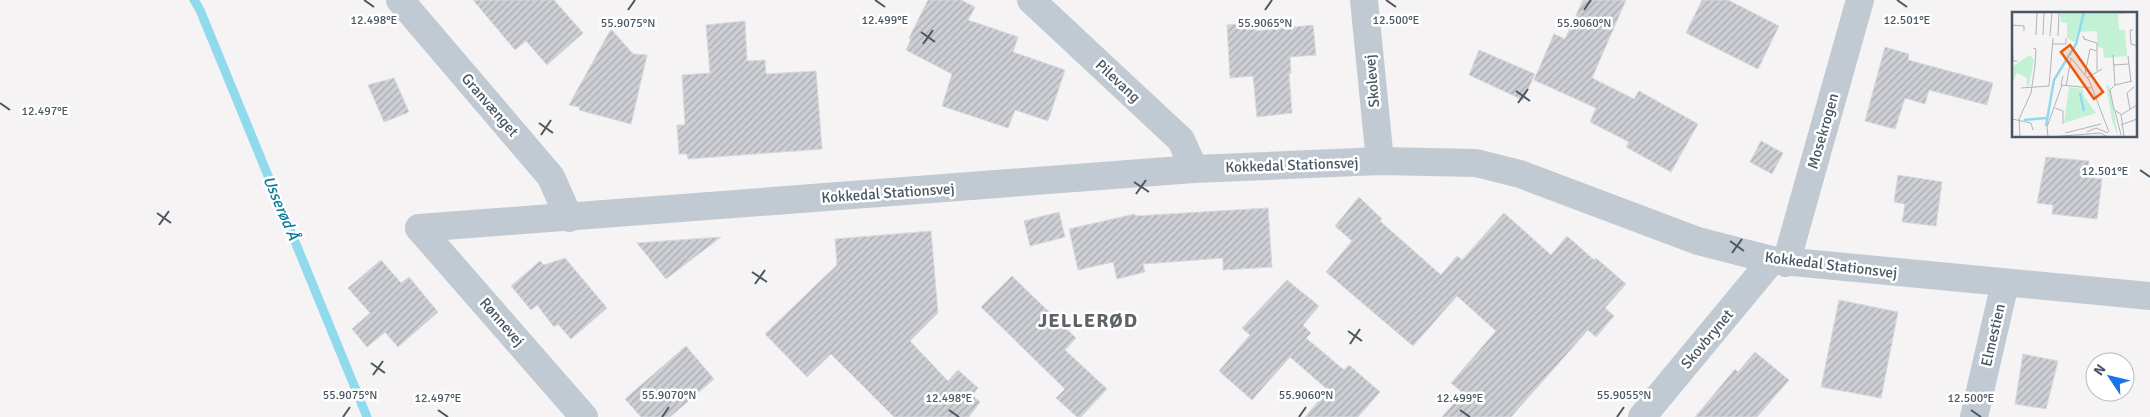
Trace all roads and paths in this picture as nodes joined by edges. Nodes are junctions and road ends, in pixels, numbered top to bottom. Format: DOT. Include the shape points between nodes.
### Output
graph roads {
  1 [pos="400,0"];
  2 [pos="1032,0"];
  3 [pos="1364,0"];
  4 [pos="1860,0"];
  5 [pos="1380,161"];
  6 [pos="1194,169"];
  7 [pos="569,218"];
  8 [pos="419,228"];
  9 [pos="1779,262"];
  10 [pos="2005,283"];
  11 [pos="2150,296"];
  12 [pos="584,417"];
  13 [pos="1642,417"];
  14 [pos="1974,417"];
  1 -- 7 [label="street, Granvænget" via="551,177"];
  2 -- 6 [label="street, Pilevang" via="1181,140"];
  3 -- 5 [label="street, Skolevej"];
  4 -- 9 [label="street, Mosekrogen"];
  5 -- 6 [label="street, Kokkedal Stationsvej"];
  5 -- 9 [label="street, Kokkedal Stationsvej" via="1476,163 1520,174 1698,241"];
  6 -- 7 [label="street, Kokkedal Stationsvej"];
  7 -- 8 [label="street, Kokkedal Stationsvej"];
  8 -- 12 [label="street, Rønnevej"];
  9 -- 10 [label="street, Kokkedal Stationsvej"];
  9 -- 13 [label="street, Skovbrynet"];
  10 -- 11 [label="street, Kokkedal Stationsvej"];
  10 -- 14 [label="street, Elmestien"];
}
